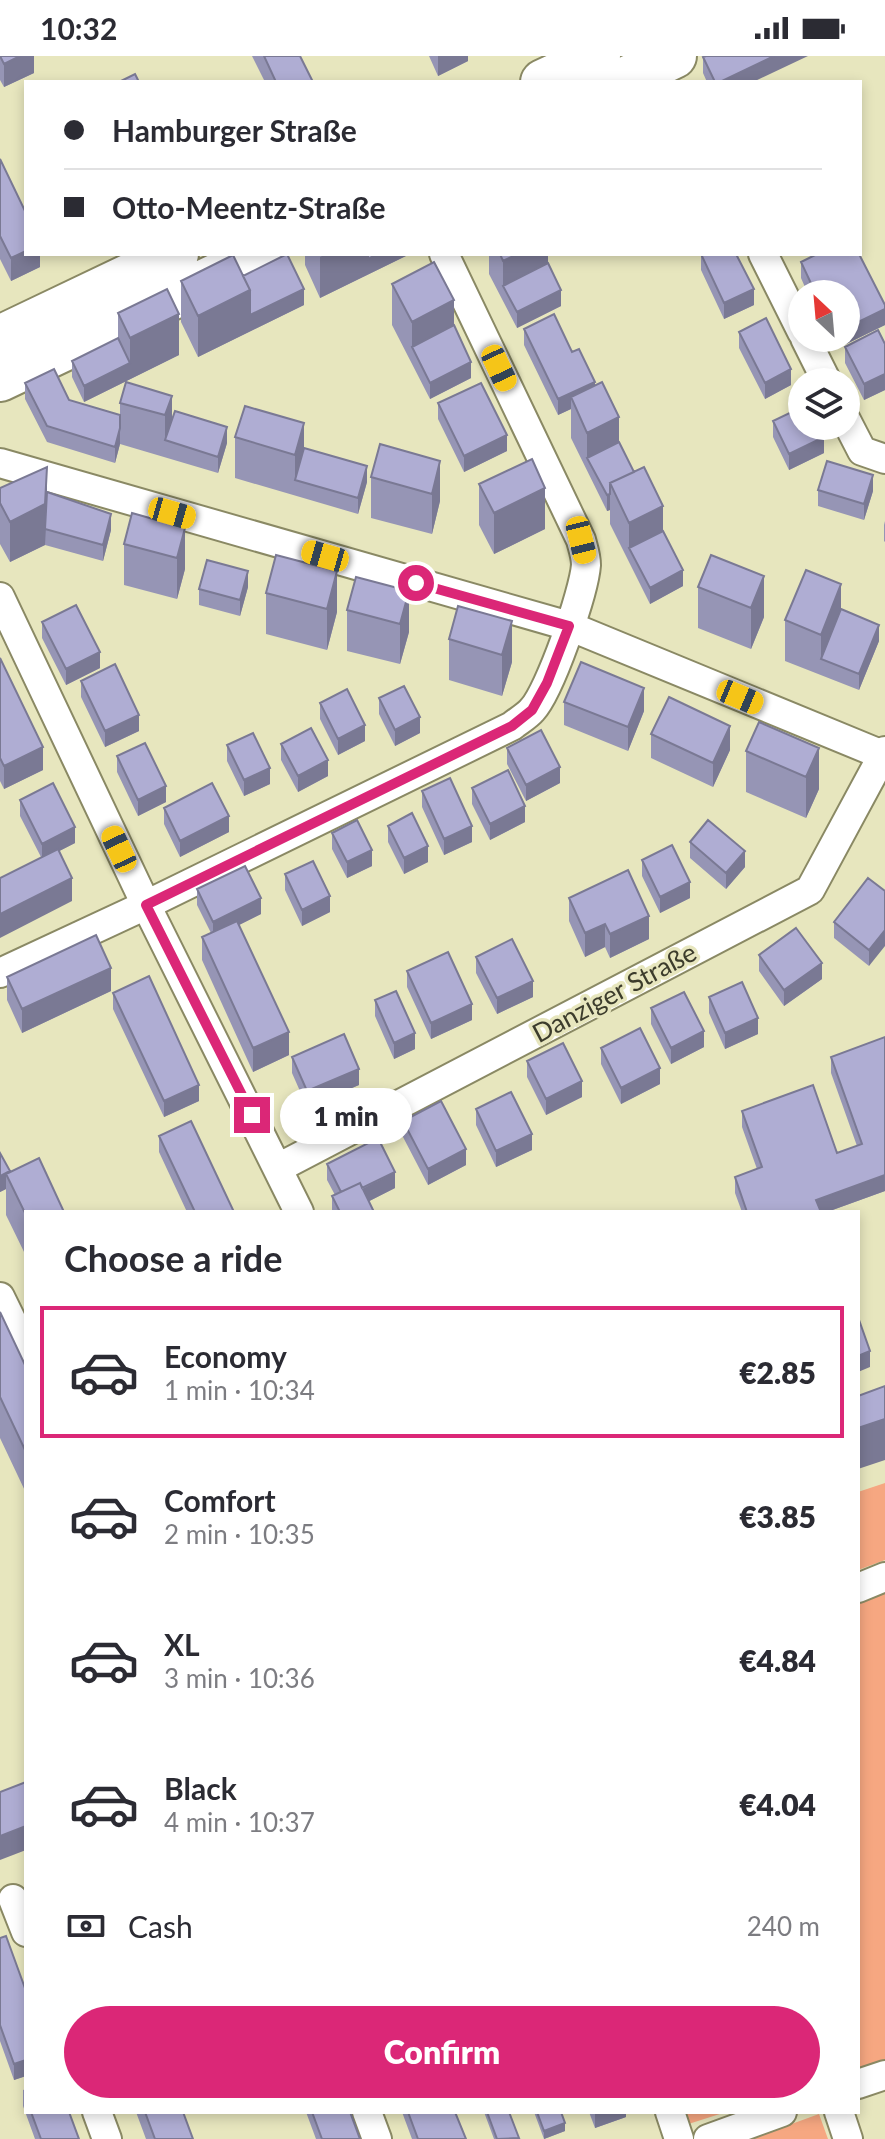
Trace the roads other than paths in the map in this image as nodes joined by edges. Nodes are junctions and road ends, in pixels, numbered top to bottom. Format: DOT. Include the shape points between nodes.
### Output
graph roads {
  1 [pos="598,56"];
  2 [pos="673,66"];
  3 [pos="547,80"];
  4 [pos="627,80"];
  5 [pos="172,256"];
  6 [pos="259,256"];
  7 [pos="445,256"];
  8 [pos="764,256"];
  9 [pos="788,304"];
  10 [pos="0,338"];
  11 [pos="0,379"];
  12 [pos="856,440"];
  13 [pos="0,444"];
  14 [pos="885,459"];
  15 [pos="10,466"];
  16 [pos="0,597"];
  17 [pos="569,626"];
  18 [pos="884,754"];
  19 [pos="146,905"];
  20 [pos="0,973"];
  21 [pos="278,1168"];
  22 [pos="298,1210"];
  23 [pos="0,1297"];
  24 [pos="24,1346"];
  25 [pos="885,1577"];
  26 [pos="860,1587"];
  27 [pos="13,1899"];
  28 [pos="24,1927"];
  29 [pos="885,2075"];
  30 [pos="860,2083"];
  31 [pos="98,2114"];
  32 [pos="368,2114"];
  33 [pos="671,2114"];
  34 [pos="777,2114"];
  35 [pos="840,2114"];
  36 [pos="107,2139"];
  37 [pos="377,2139"];
  38 [pos="679,2139"];
  39 [pos="708,2139"];
  40 [pos="848,2139"];
  1 -- 3 [label="main road"];
  2 -- 4 [label="main road"];
  5 -- 10 [label="main road"];
  6 -- 11 [label="main road"];
  7 -- 17 [label="street" via="581,540 584,581"];
  8 -- 9 [label="street"];
  12 -- 14 [label="street" via="862,451"];
  13 -- 15 [label="street"];
  15 -- 17 [label="street"];
  16 -- 19 [label="street"];
  17 -- 18 [label="street"];
  17 -- 19 [label="street" via="532,710 512,726"];
  18 -- 21 [label="street, Danziger Straße" via="810,890"];
  19 -- 20 [label="street"];
  19 -- 21 [label="street"];
  21 -- 22 [label="street"];
  23 -- 24 [label="street"];
  25 -- 26 [label="street"];
  27 -- 28 [label="street"];
  29 -- 30 [label="street"];
  31 -- 36 [label="street"];
  32 -- 37 [label="street"];
  33 -- 38 [label="street"];
  34 -- 39 [label="street"];
  35 -- 40 [label="street"];
}
